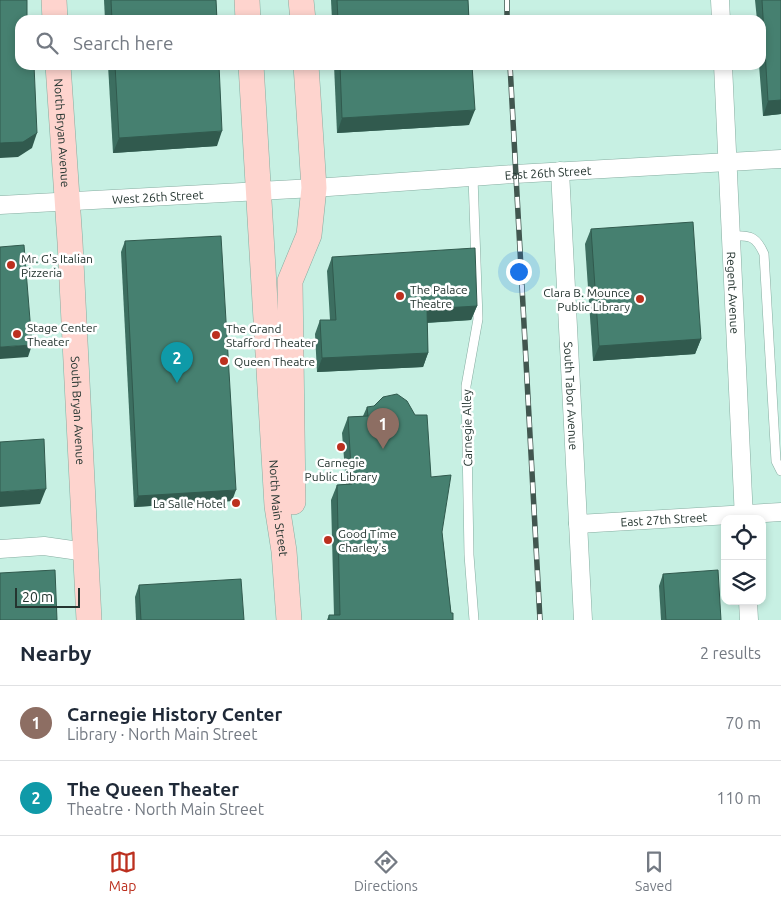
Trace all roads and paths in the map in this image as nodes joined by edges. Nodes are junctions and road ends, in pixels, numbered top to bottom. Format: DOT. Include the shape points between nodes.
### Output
graph roads {
  1 [pos="54,0"];
  2 [pos="247,0"];
  3 [pos="301,0"];
  4 [pos="720,0"];
  5 [pos="55,15"];
  6 [pos="248,15"];
  7 [pos="302,15"];
  8 [pos="721,15"];
  9 [pos="58,70"];
  10 [pos="251,70"];
  11 [pos="306,70"];
  12 [pos="723,70"];
  13 [pos="781,159"];
  14 [pos="728,162"];
  15 [pos="560,171"];
  16 [pos="473,177"];
  17 [pos="314,188"];
  18 [pos="259,190"];
  19 [pos="67,200"];
  20 [pos="0,205"];
  21 [pos="731,236"];
  22 [pos="781,471"];
  23 [pos="781,512"];
  24 [pos="744,515"];
  25 [pos="753,515"];
  26 [pos="721,517"];
  27 [pos="578,524"];
  28 [pos="0,549"];
  29 [pos="284,551"];
  30 [pos="86,552"];
  31 [pos="748,605"];
  32 [pos="89,620"];
  33 [pos="289,620"];
  34 [pos="474,620"];
  35 [pos="583,620"];
  36 [pos="749,620"];
  1 -- 5 [label="street"];
  2 -- 6 [label="street"];
  3 -- 7 [label="street"];
  4 -- 8 [label="street"];
  9 -- 19 [label="street, North Bryan Avenue"];
  10 -- 18 [label="street, North Main Street"];
  11 -- 17 [label="street, North Main Street"];
  12 -- 14 [label="street, Regent Avenue"];
  13 -- 14 [label="street, East 26th Street"];
  14 -- 15 [label="street, East 26th Street"];
  14 -- 21 [label="street, Regent Avenue"];
  15 -- 16 [label="street, East 26th Street"];
  15 -- 27 [label="street, South Tabor Avenue"];
  16 -- 17 [label="street, East 26th Street"];
  16 -- 34 [label="lane, Carnegie Alley" via="478,319 466,386 469,555"];
  17 -- 18 [label="street, West 26th Street"];
  17 -- 29 [label="street, North Main Street" via="309,235 290,281 293,510"];
  18 -- 19 [label="street, West 26th Street"];
  18 -- 29 [label="street, North Main Street" via="277,506"];
  19 -- 20 [label="street, West 26th Street"];
  19 -- 30 [label="street, South Bryan Avenue"];
  21 -- 22 [label="lane" via="751,236 764,254 776,461"];
  21 -- 24 [label="street, Regent Avenue"];
  23 -- 25 [label="street, East 27th Street"];
  26 -- 27 [label="street, East 27th Street"];
  27 -- 35 [label="street, South Tabor Avenue"];
  28 -- 30 [label="street" via="44,546"];
  29 -- 33 [label="street"];
  30 -- 32 [label="street, South Bryan Avenue"];
  31 -- 36 [label="street"];
}
